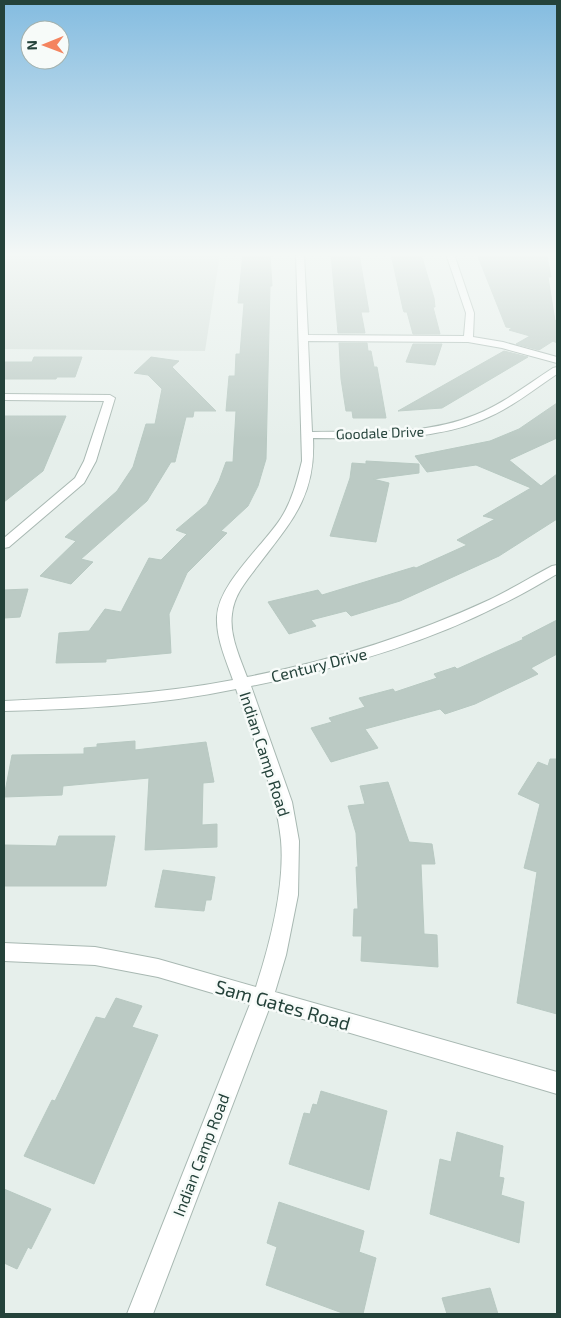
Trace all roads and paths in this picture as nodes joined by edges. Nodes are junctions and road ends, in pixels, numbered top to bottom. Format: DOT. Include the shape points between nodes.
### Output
graph roads {
  1 [pos="304,316"];
  2 [pos="470,316"];
  3 [pos="305,338"];
  4 [pos="468,339"];
  5 [pos="557,360"];
  6 [pos="557,370"];
  7 [pos="4,397"];
  8 [pos="307,435"];
  9 [pos="4,544"];
  10 [pos="557,569"];
  11 [pos="242,683"];
  12 [pos="4,706"];
  13 [pos="4,952"];
  14 [pos="262,999"];
  15 [pos="557,1083"];
  16 [pos="140,1314"];
  1 -- 3 [label="street, Indian Camp Road"];
  2 -- 4 [label="street"];
  3 -- 4 [label="street"];
  3 -- 8 [label="street, Indian Camp Road"];
  4 -- 5 [label="street"];
  6 -- 8 [label="street, Goodale Drive" via="479,418 456,425 402,434"];
  7 -- 9 [label="street" via="110,398 90,461 80,480"];
  8 -- 11 [label="street, Indian Camp Road" via="308,461 303,483 287,519 229,594 224,616 227,640"];
  10 -- 11 [label="street, Century Drive" via="519,592 462,619 388,647 319,667"];
  11 -- 12 [label="street, Century Drive" via="132,700"];
  11 -- 14 [label="street, Indian Camp Road" via="283,802 290,841 288,895 276,955"];
  13 -- 14 [label="street, Sam Gates Road" via="95,956 158,968"];
  14 -- 15 [label="street, Sam Gates Road"];
  14 -- 16 [label="street, Indian Camp Road"];
}
